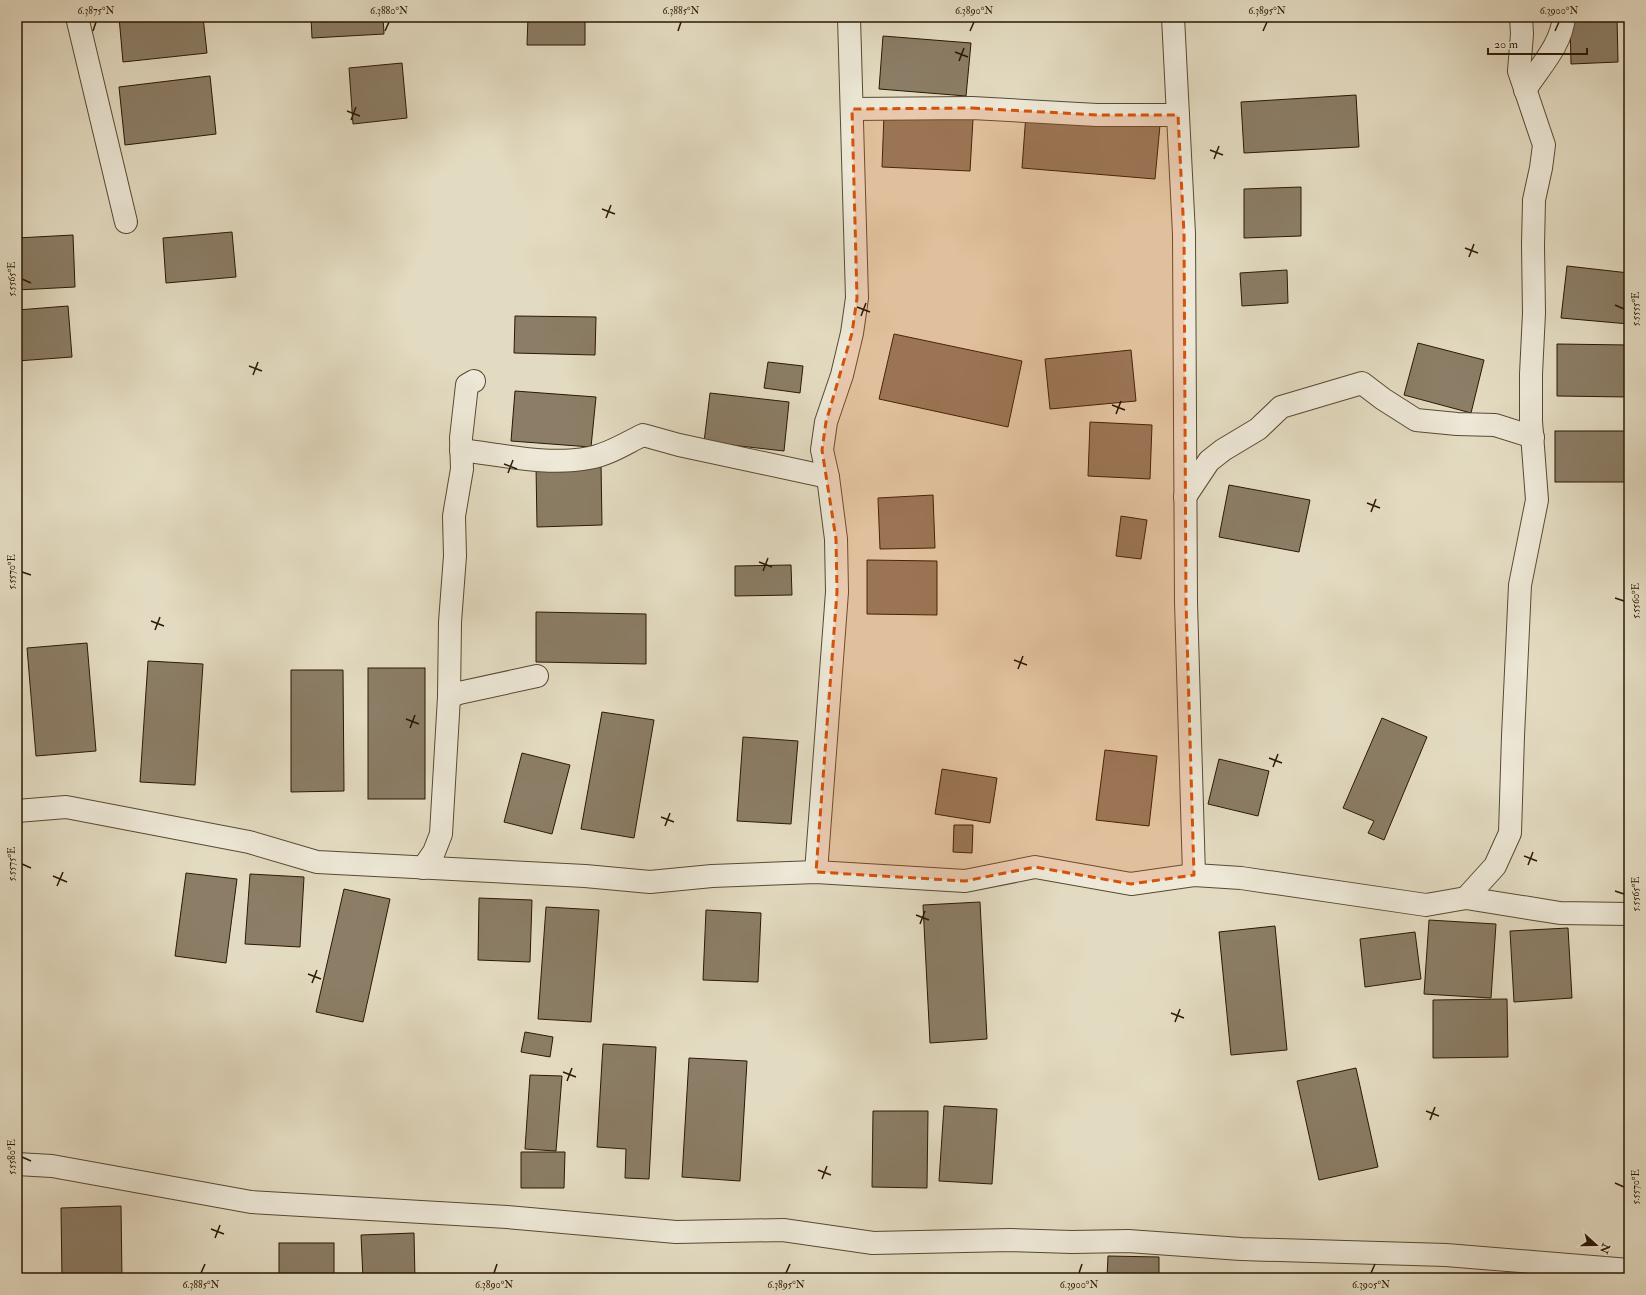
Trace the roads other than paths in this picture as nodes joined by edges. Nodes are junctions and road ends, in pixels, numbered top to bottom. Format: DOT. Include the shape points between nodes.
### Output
graph roads {
  1 [pos="77,17"];
  2 [pos="849,17"];
  3 [pos="1173,17"];
  4 [pos="1521,17"];
  5 [pos="1564,17"];
  6 [pos="1526,90"];
  7 [pos="852,109"];
  8 [pos="1178,115"];
  9 [pos="126,222"];
  10 [pos="474,380"];
  11 [pos="1532,437"];
  12 [pos="461,450"];
  13 [pos="828,478"];
  14 [pos="1185,497"];
  15 [pos="537,676"];
  16 [pos="449,697"];
  17 [pos="17,811"];
  18 [pos="423,868"];
  19 [pos="816,872"];
  20 [pos="1194,875"];
  21 [pos="1466,898"];
  22 [pos="1629,914"];
  23 [pos="17,1164"];
  24 [pos="1629,1270"];
  1 -- 9 [label="street"];
  2 -- 7 [label="street"];
  3 -- 8 [label="street"];
  4 -- 6 [label="street" via="1519,71"];
  5 -- 6 [label="street" via="1563,30 1553,51"];
  6 -- 11 [label="street" via="1544,145 1542,168 1534,200"];
  7 -- 8 [label="street" via="972,108 1097,115"];
  7 -- 13 [label="street" via="857,298 842,374 826,422 822,450"];
  8 -- 14 [label="street" via="1184,234"];
  10 -- 12 [label="street" via="466,385"];
  11 -- 14 [label="street" via="1494,425 1416,420 1362,383 1281,407 1258,429 1209,461"];
  11 -- 21 [label="street" via="1537,500 1520,585 1510,834 1495,866"];
  12 -- 13 [label="street" via="556,461 590,458 643,435"];
  12 -- 16 [label="street" via="462,469 454,516 455,556 450,622"];
  13 -- 19 [label="street" via="836,539 837,592"];
  14 -- 20 [label="street"];
  15 -- 16 [label="street"];
  16 -- 18 [label="street" via="441,834 434,852"];
  17 -- 18 [label="street" via="66,808 249,842 317,862"];
  18 -- 19 [label="street" via="650,882 712,876"];
  19 -- 20 [label="street" via="965,881 1035,867 1130,884"];
  20 -- 21 [label="street" via="1241,878 1426,905"];
  21 -- 22 [label="street" via="1560,913"];
  23 -- 24 [label="street" via="52,1166 251,1202 507,1217 676,1232 783,1230 873,1243 1010,1240 1128,1242 1241,1249 1446,1255"];
}
